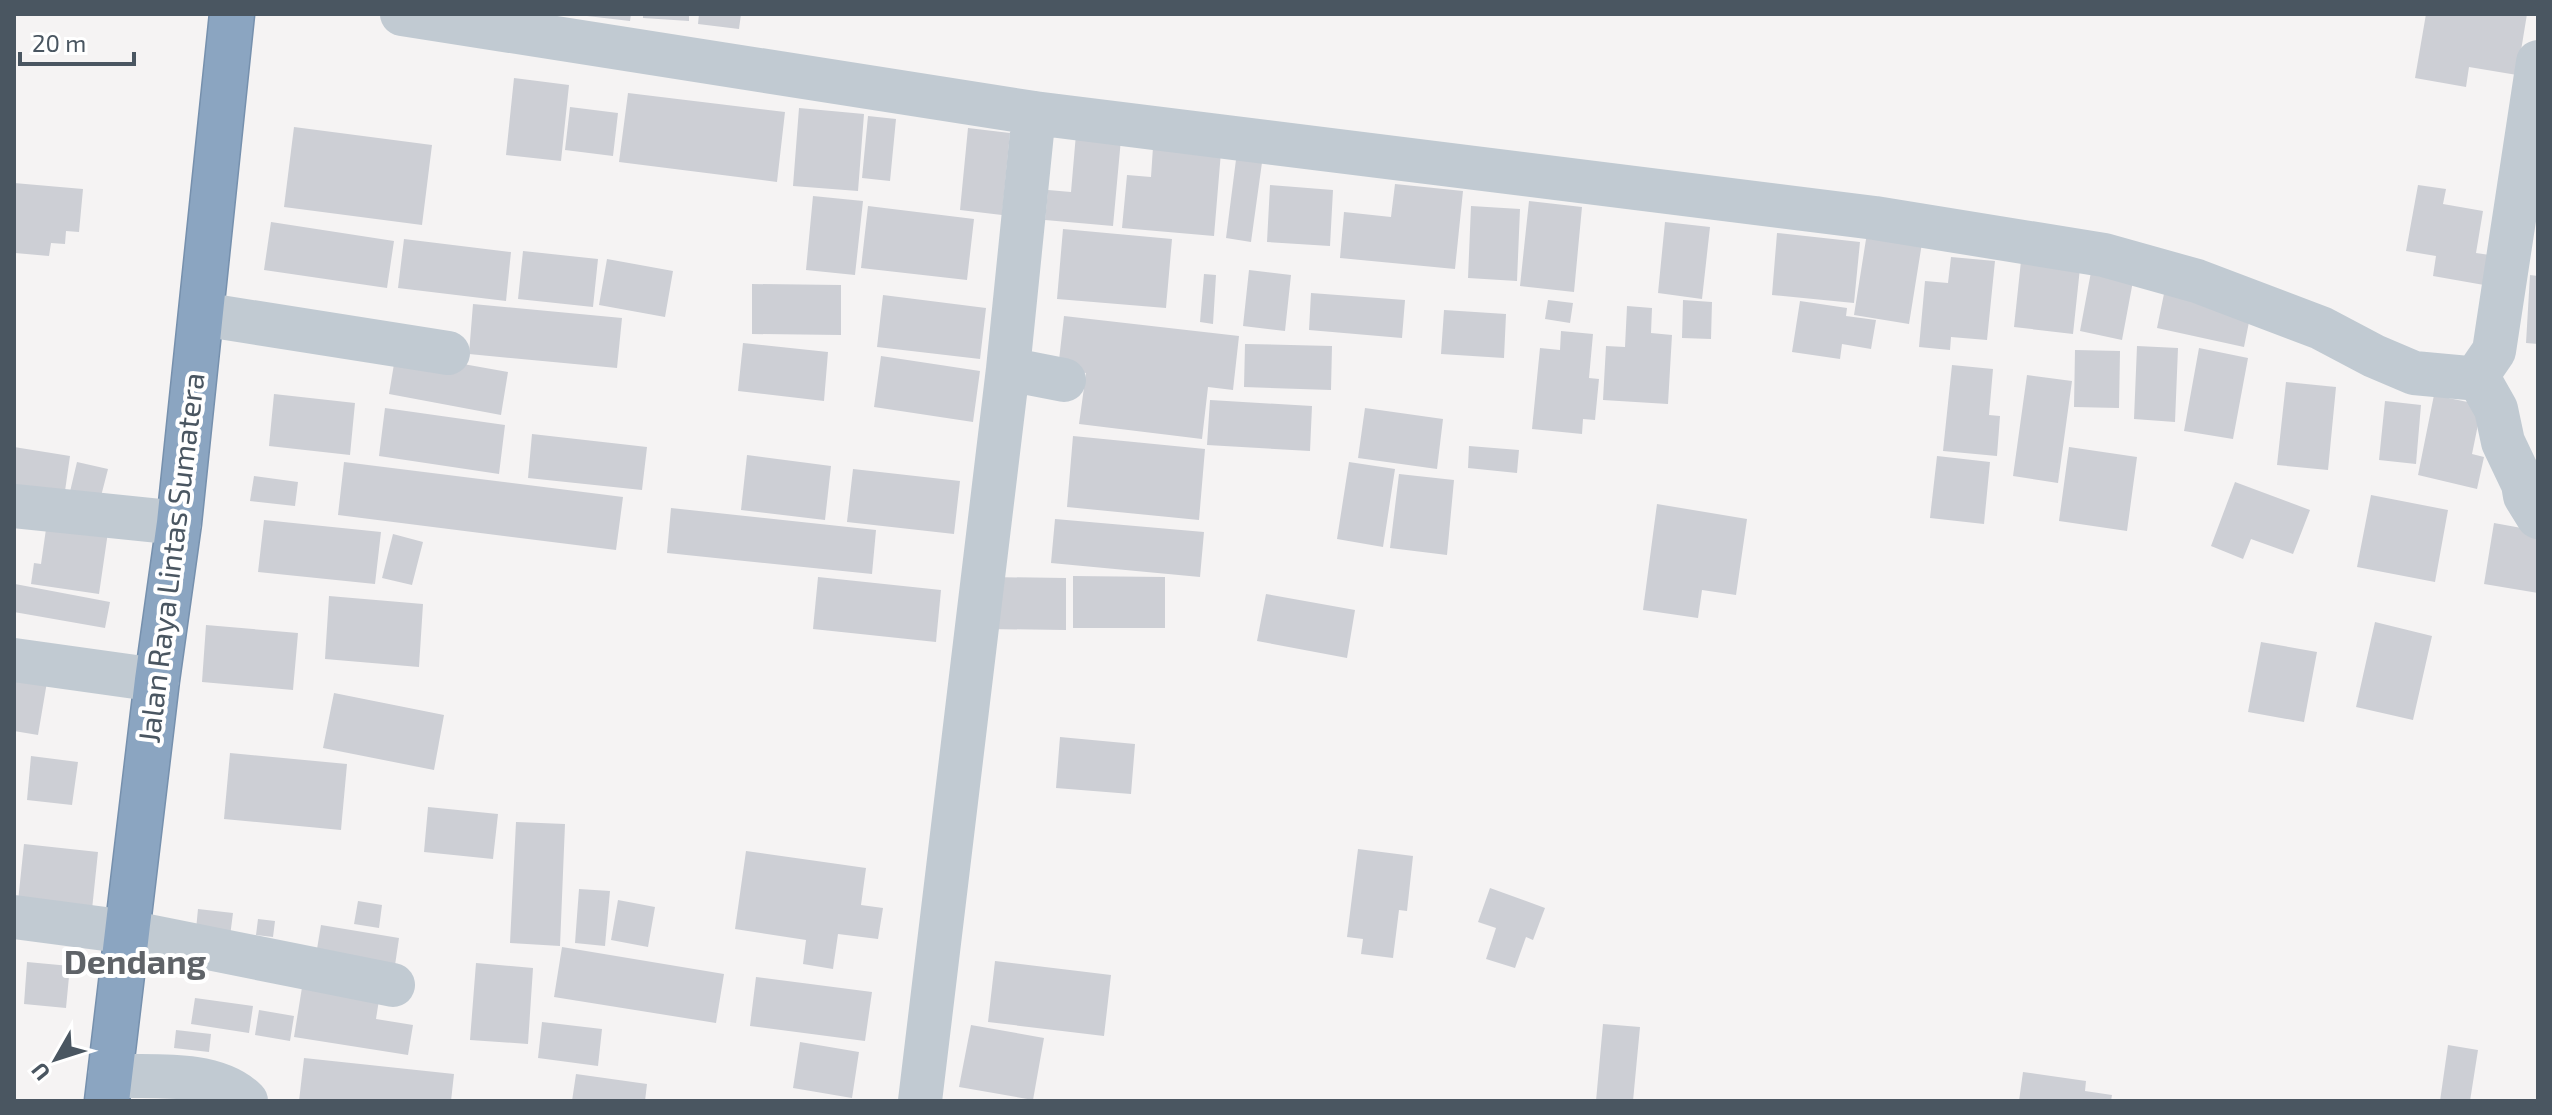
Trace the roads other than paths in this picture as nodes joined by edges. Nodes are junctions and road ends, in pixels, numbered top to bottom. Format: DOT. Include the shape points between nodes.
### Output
graph roads {
  1 [pos="232,14"];
  2 [pos="402,14"];
  3 [pos="2538,62"];
  4 [pos="1034,113"];
  5 [pos="201,314"];
  6 [pos="448,353"];
  7 [pos="1008,369"];
  8 [pos="2479,379"];
  9 [pos="1064,380"];
  10 [pos="14,506"];
  11 [pos="2538,517"];
  12 [pos="179,523"];
  13 [pos="14,660"];
  14 [pos="157,680"];
  15 [pos="14,917"];
  16 [pos="128,932"];
  17 [pos="393,985"];
  18 [pos="109,1088"];
  19 [pos="246,1101"];
  20 [pos="920,1101"];
  1 -- 5 [label="highway, Jalan Raya Lintas Sumatera"];
  2 -- 4 [label="street"];
  3 -- 8 [label="street" via="2494,351"];
  4 -- 7 [label="street"];
  4 -- 8 [label="street" via="1875,218 2104,255 2197,281 2321,328 2414,373"];
  5 -- 6 [label="street"];
  5 -- 12 [label="highway, Jalan Raya Lintas Sumatera"];
  7 -- 9 [label="street"];
  7 -- 20 [label="street"];
  8 -- 11 [label="street"];
  10 -- 12 [label="street"];
  12 -- 14 [label="highway, Jalan Raya Lintas Sumatera"];
  13 -- 14 [label="street"];
  14 -- 16 [label="highway, Jalan Raya Lintas Sumatera"];
  15 -- 16 [label="street"];
  16 -- 17 [label="street"];
  16 -- 18 [label="highway, Jalan Raya Lintas Sumatera"];
  18 -- 19 [label="street" via="210,1080"];
}
